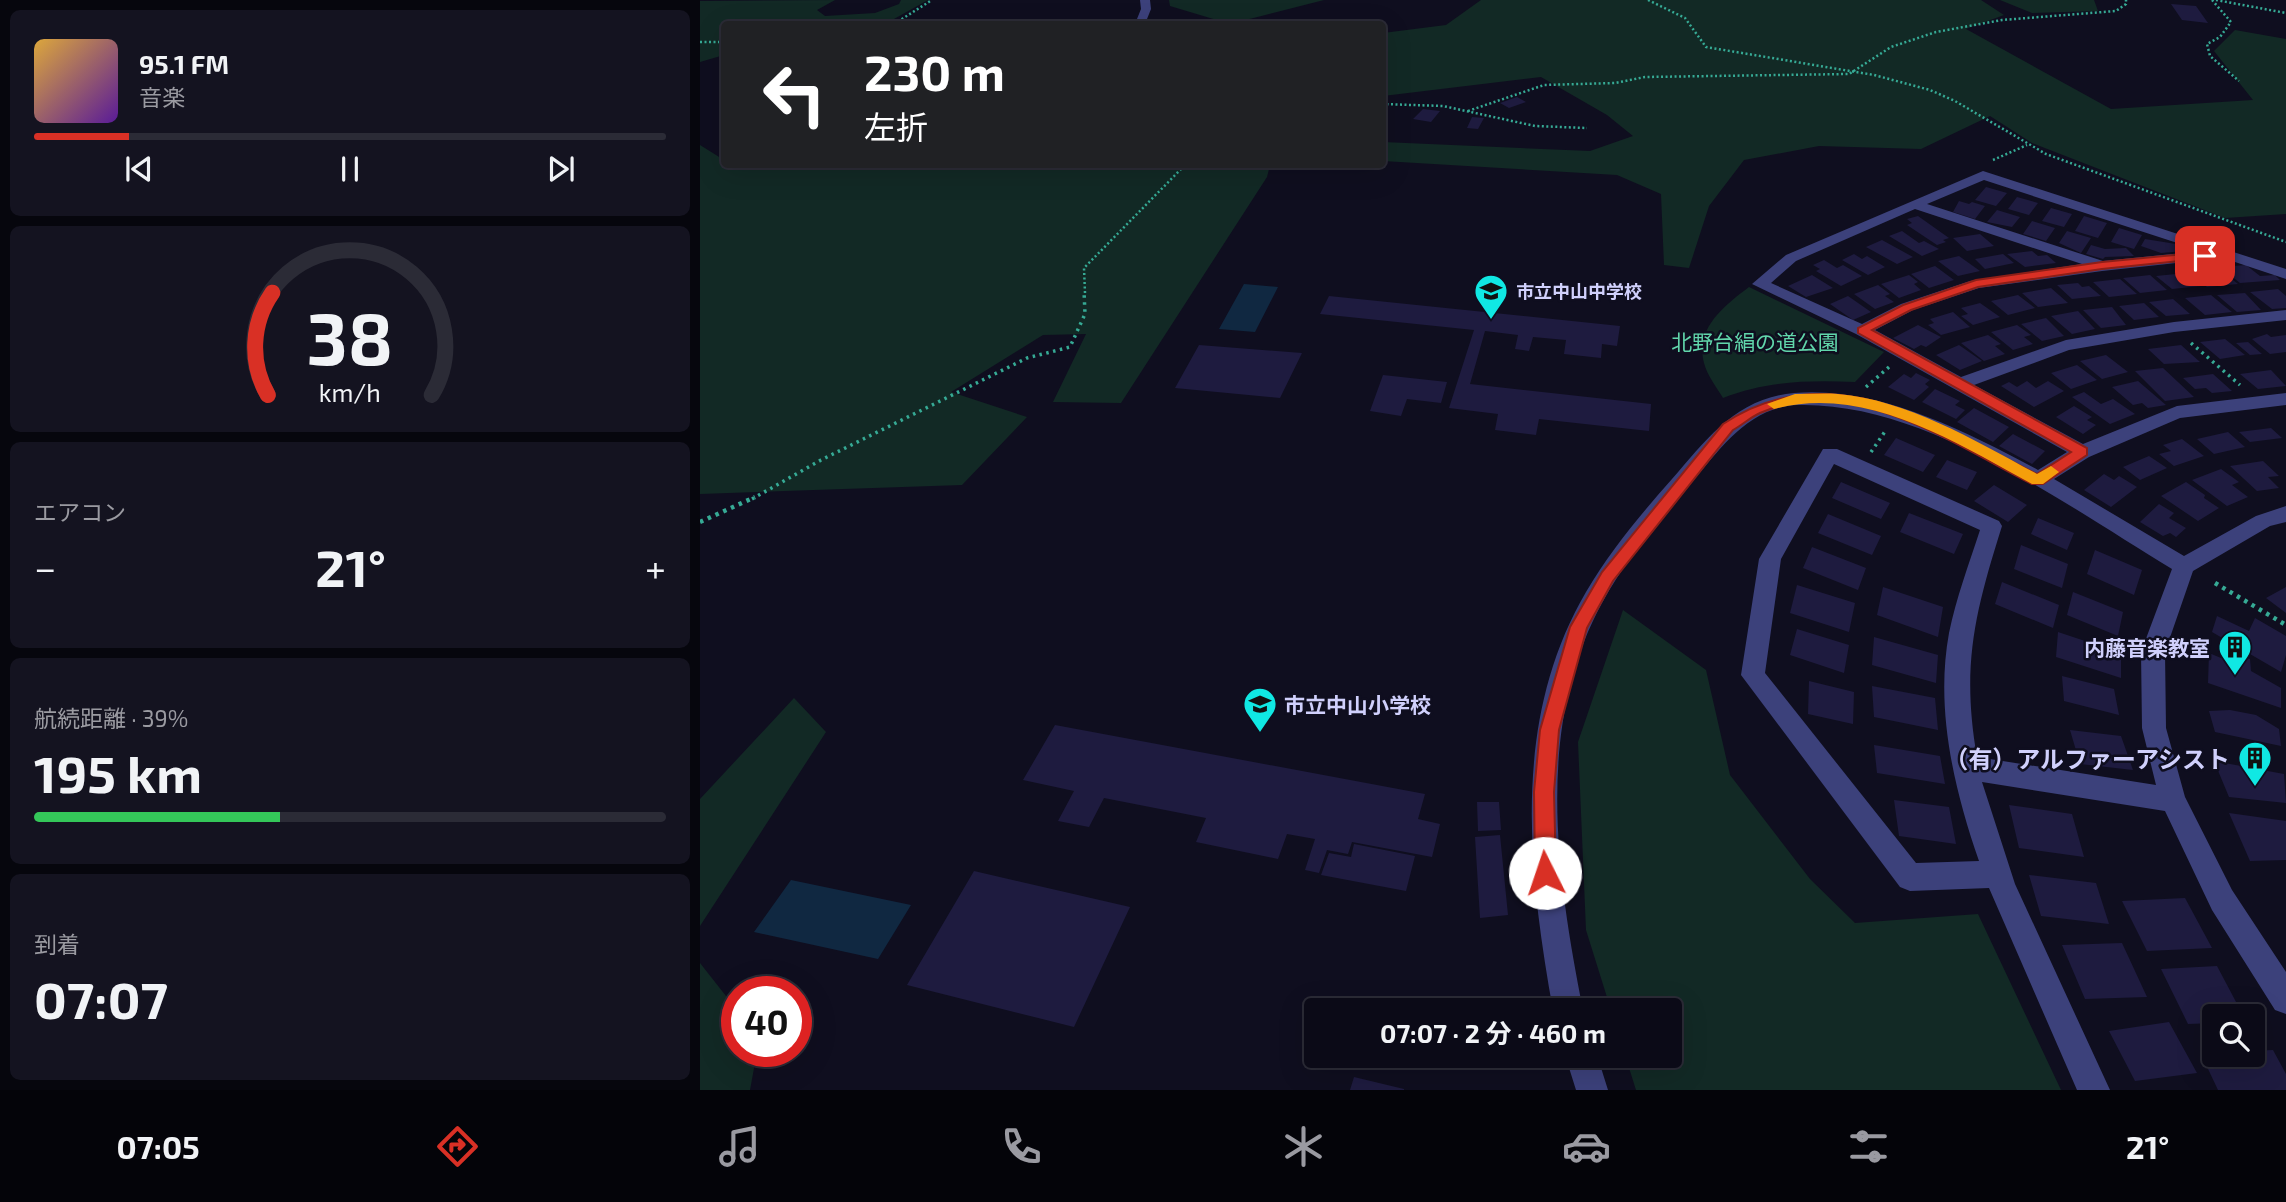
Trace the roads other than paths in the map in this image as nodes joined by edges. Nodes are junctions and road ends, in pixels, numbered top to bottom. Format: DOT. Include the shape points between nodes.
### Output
graph roads {
  1 [pos="1145,0"];
  2 [pos="1141,21"];
  3 [pos="1916,205"];
  4 [pos="2231,253"];
  5 [pos="2102,265"];
  6 [pos="2286,274"];
  7 [pos="2286,315"];
  8 [pos="1862,330"];
  9 [pos="1959,384"];
  10 [pos="2286,399"];
  11 [pos="2082,452"];
  12 [pos="2037,481"];
  13 [pos="2286,514"];
  14 [pos="2184,566"];
  15 [pos="1965,767"];
  16 [pos="2173,800"];
  17 [pos="1996,874"];
  18 [pos="1566,998"];
  19 [pos="2286,999"];
  20 [pos="1585,1068"];
  21 [pos="1592,1090"];
  22 [pos="2094,1090"];
  1 -- 2 [label="street"];
  3 -- 4 [label="street" via="1983,175"];
  3 -- 5 [label="street"];
  3 -- 8 [label="street" via="1791,258 1760,284"];
  4 -- 5 [label="street"];
  4 -- 6 [label="street"];
  5 -- 8 [label="street" via="1976,284 1907,307"];
  7 -- 9 [label="street" via="2066,345"];
  8 -- 9 [label="street"];
  9 -- 11 [label="street"];
  10 -- 11 [label="street" via="2177,412"];
  11 -- 12 [label="street"];
  12 -- 14 [label="street"];
  12 -- 18 [label="street" via="1899,411 1850,401 1795,399 1754,410 1728,427 1608,576 1579,627 1550,730 1544,792 1543,851"];
  13 -- 14 [label="street" via="2263,521"];
  14 -- 16 [label="street" via="2153,652 2154,728"];
  15 -- 16 [label="street"];
  15 -- 17 [label="street"];
  15 -- 17 [label="street" via="1957,670 1964,615 1992,526 1830,454 1770,559 1753,674 1910,877"];
  16 -- 19 [label="street" via="2222,900"];
  17 -- 22 [label="street"];
  20 -- 21 [label="street"];
}
